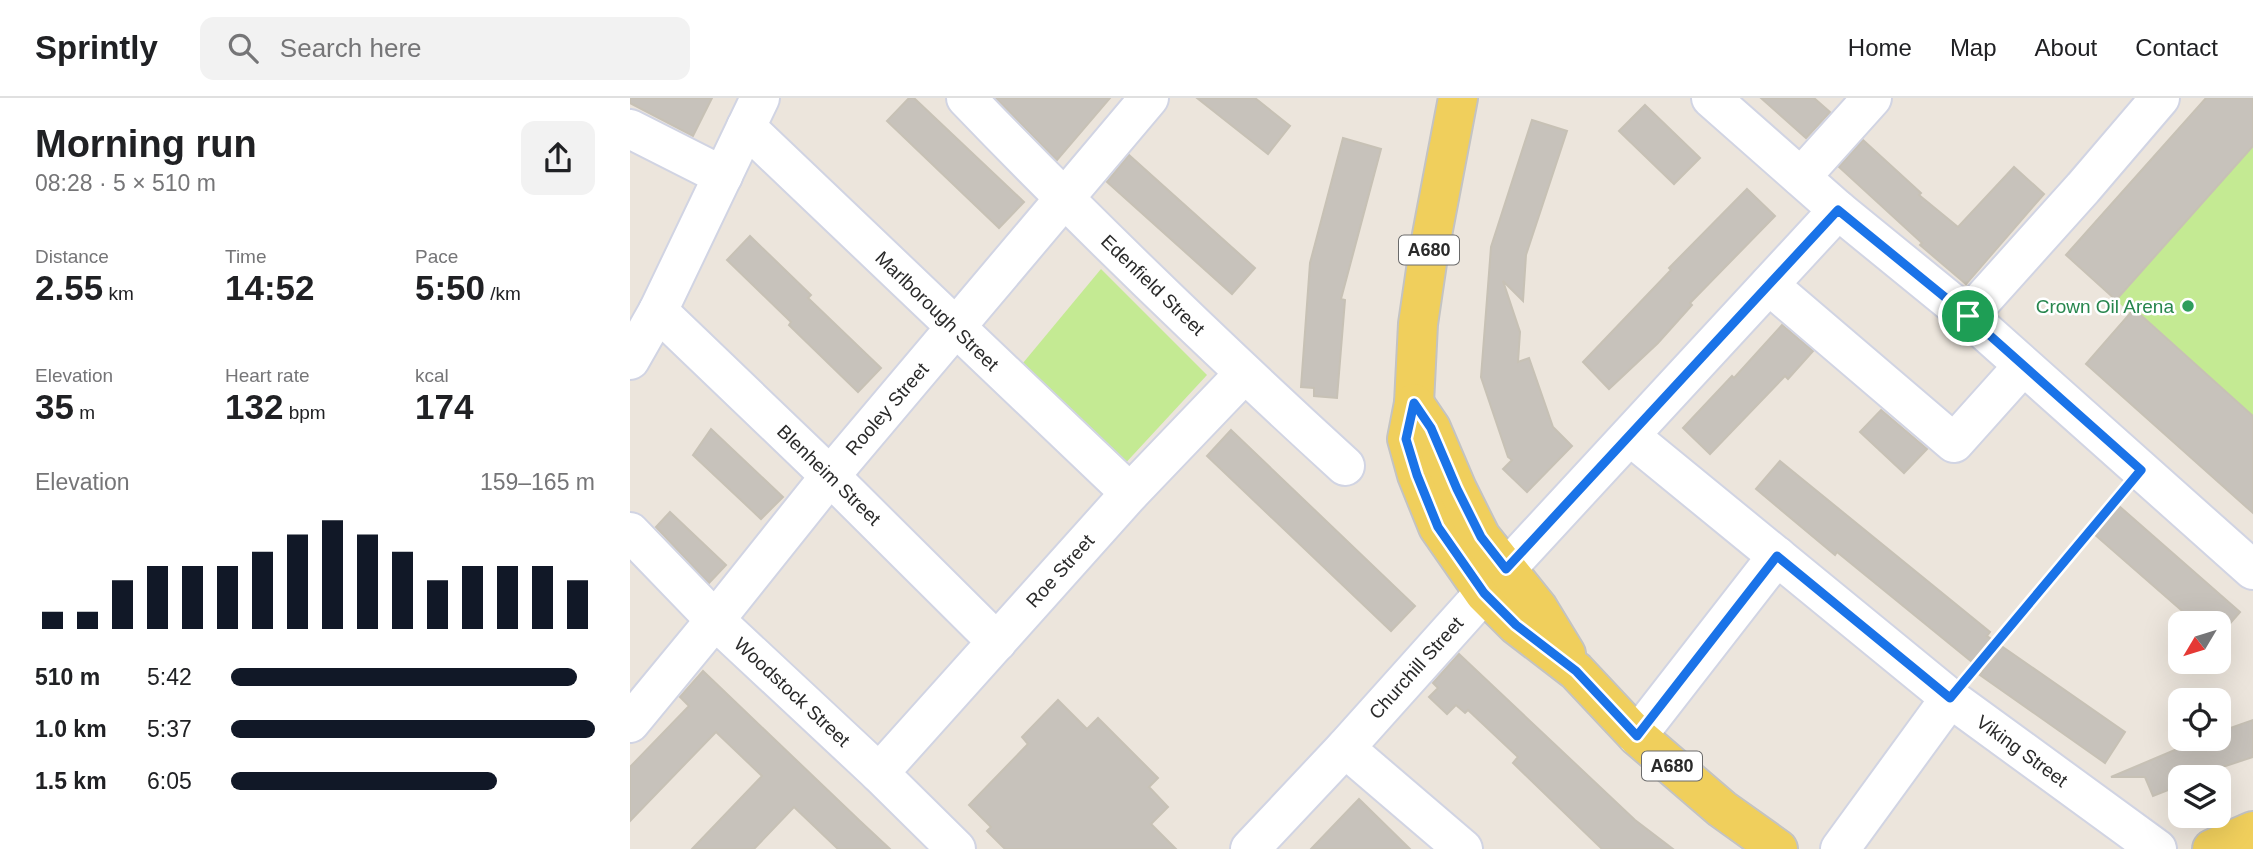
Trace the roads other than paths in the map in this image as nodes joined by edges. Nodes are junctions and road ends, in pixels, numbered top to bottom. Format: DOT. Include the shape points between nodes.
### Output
graph roads {
  1 [pos="966,98"];
  2 [pos="1149,98"];
  3 [pos="1458,98"];
  4 [pos="1711,98"];
  5 [pos="1872,98"];
  6 [pos="2160,98"];
  7 [pos="753,113"];
  8 [pos="630,129"];
  9 [pos="723,176"];
  10 [pos="1801,177"];
  11 [pos="1063,199"];
  12 [pos="1838,210"];
  13 [pos="1769,285"];
  14 [pos="658,311"];
  15 [pos="1968,316"];
  16 [pos="956,328"];
  17 [pos="630,359"];
  18 [pos="2023,366"];
  19 [pos="1244,374"];
  20 [pos="1630,436"];
  21 [pos="1345,466"];
  22 [pos="830,475"];
  23 [pos="1130,493"];
  24 [pos="630,531"];
  25 [pos="1777,556"];
  26 [pos="2253,570"];
  27 [pos="1495,581"];
  28 [pos="715,620"];
  29 [pos="997,642"];
  30 [pos="1950,698"];
  31 [pos="630,723"];
  32 [pos="1637,736"];
  33 [pos="1345,748"];
  34 [pos="880,773"];
  35 [pos="2253,831"];
  36 [pos="944,845"];
  37 [pos="1251,849"];
  38 [pos="1462,849"];
  39 [pos="1778,849"];
  40 [pos="1840,849"];
  41 [pos="2157,849"];
  42 [pos="2212,849"];
  1 -- 11 [label="street, Edenfield Street"];
  2 -- 11 [label="street, Rooley Street"];
  3 -- 27 [label="main road, A680" via="1428,256 1418,324 1414,403 1406,439 1438,527"];
  4 -- 10 [label="street"];
  5 -- 10 [label="street"];
  6 -- 15 [label="street"];
  7 -- 9 [label="street"];
  7 -- 16 [label="street, Marlborough Street"];
  8 -- 9 [label="street"];
  9 -- 14 [label="street"];
  10 -- 12 [label="street"];
  11 -- 16 [label="street, Rooley Street"];
  11 -- 19 [label="street, Edenfield Street"];
  12 -- 13 [label="street, Churchill Street"];
  12 -- 15 [label="street"];
  13 -- 18 [label="street" via="1954,443"];
  13 -- 20 [label="street, Churchill Street"];
  14 -- 17 [label="street"];
  14 -- 22 [label="street, Blenheim Street"];
  15 -- 18 [label="street"];
  16 -- 22 [label="street, Rooley Street"];
  16 -- 23 [label="street, Marlborough Street"];
  18 -- 26 [label="street"];
  19 -- 21 [label="street, Edenfield Street"];
  19 -- 23 [label="street, Roe Street"];
  20 -- 25 [label="street, Viking Street"];
  20 -- 27 [label="street, Churchill Street"];
  22 -- 28 [label="street, Rooley Street"];
  22 -- 29 [label="street, Blenheim Street"];
  23 -- 29 [label="street, Roe Street"];
  24 -- 28 [label="street, Woodstock Street"];
  25 -- 30 [label="street, Viking Street"];
  25 -- 32 [label="street"];
  27 -- 32 [label="main road, A680" via="1516,625 1576,671"];
  27 -- 33 [label="street, Churchill Street"];
  28 -- 31 [label="street, Rooley Street"];
  28 -- 34 [label="street, Woodstock Street"];
  29 -- 34 [label="street, Roe Street"];
  30 -- 40 [label="street"];
  30 -- 41 [label="street, Viking Street"];
  32 -- 39 [label="main road, A680" via="1722,809"];
  33 -- 37 [label="street, Churchill Street"];
  33 -- 38 [label="street"];
  34 -- 36 [label="street, Woodstock Street"];
  35 -- 42 [label="main road"];
}
